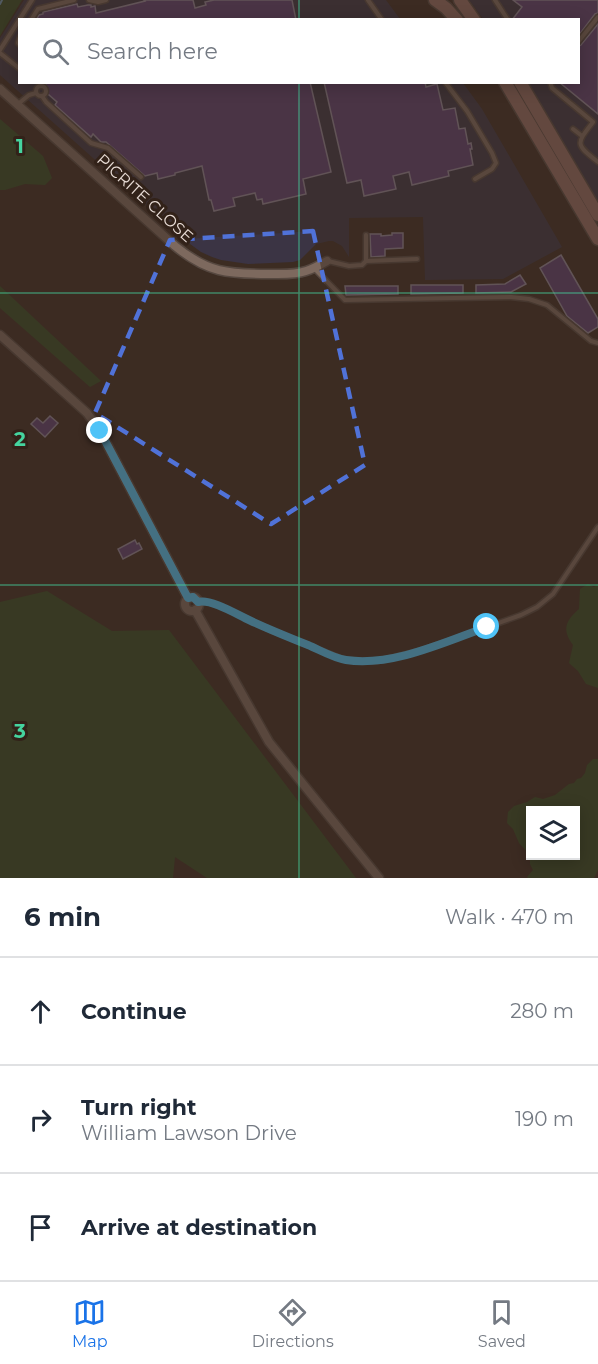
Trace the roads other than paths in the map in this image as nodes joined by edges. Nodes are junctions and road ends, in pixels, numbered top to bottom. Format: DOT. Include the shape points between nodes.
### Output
graph roads {
  1 [pos="32,0"];
  2 [pos="74,0"];
  3 [pos="89,0"];
  4 [pos="106,0"];
  5 [pos="368,0"];
  6 [pos="435,0"];
  7 [pos="460,0"];
  8 [pos="495,0"];
  9 [pos="598,17"];
  10 [pos="21,18"];
  11 [pos="31,18"];
  12 [pos="381,18"];
  13 [pos="455,18"];
  14 [pos="473,18"];
  15 [pos="507,18"];
  16 [pos="18,23"];
  17 [pos="580,41"];
  18 [pos="0,52"];
  19 [pos="18,67"];
  20 [pos="39,84"];
  21 [pos="447,84"];
  22 [pos="506,84"];
  23 [pos="521,84"];
  24 [pos="551,84"];
  25 [pos="0,89"];
  26 [pos="36,93"];
  27 [pos="42,96"];
  28 [pos="18,105"];
  29 [pos="573,129"];
  30 [pos="582,136"];
  31 [pos="598,162"];
  32 [pos="141,177"];
  33 [pos="475,179"];
  34 [pos="598,215"];
  35 [pos="366,235"];
  36 [pos="598,239"];
  37 [pos="417,259"];
  38 [pos="327,261"];
  39 [pos="366,261"];
  40 [pos="314,268"];
  41 [pos="0,335"];
  42 [pos="598,343"];
  43 [pos="598,527"];
  44 [pos="197,606"];
  45 [pos="379,878"];
  1 -- 10 [label="lane"];
  2 -- 11 [label="lane" via="38,9"];
  3 -- 4 [label="lane"];
  5 -- 12 [label="lane"];
  6 -- 13 [label="main road"];
  7 -- 14 [label="main road"];
  8 -- 15 [label="lane"];
  9 -- 17 [label="lane"];
  16 -- 18 [label="lane"];
  18 -- 19 [label="lane"];
  20 -- 26 [label="lane"];
  20 -- 27 [label="lane" via="46,90"];
  21 -- 33 [label="lane" via="467,111 496,163"];
  22 -- 36 [label="main road"];
  23 -- 34 [label="main road"];
  24 -- 30 [label="lane" via="593,122"];
  25 -- 28 [label="street, PICRITE CLOSE"];
  26 -- 27 [label="lane"];
  26 -- 28 [label="lane"];
  27 -- 32 [label="lane" via="91,143 108,148"];
  28 -- 40 [label="street, PICRITE CLOSE" via="199,263 232,274 290,274"];
  29 -- 30 [label="lane"];
  30 -- 31 [label="lane" via="580,145"];
  35 -- 39 [label="lane"];
  37 -- 39 [label="lane"];
  38 -- 39 [label="lane" via="349,266"];
  38 -- 40 [label="street, PICRITE CLOSE"];
  40 -- 42 [label="lane" via="345,300 511,297 538,301"];
  41 -- 44 [label="street" via="87,413 188,598 186,609"];
  43 -- 44 [label="lane" via="548,600 521,615 395,657 345,660 222,607 204,601"];
  44 -- 45 [label="street" via="268,742"];
}
